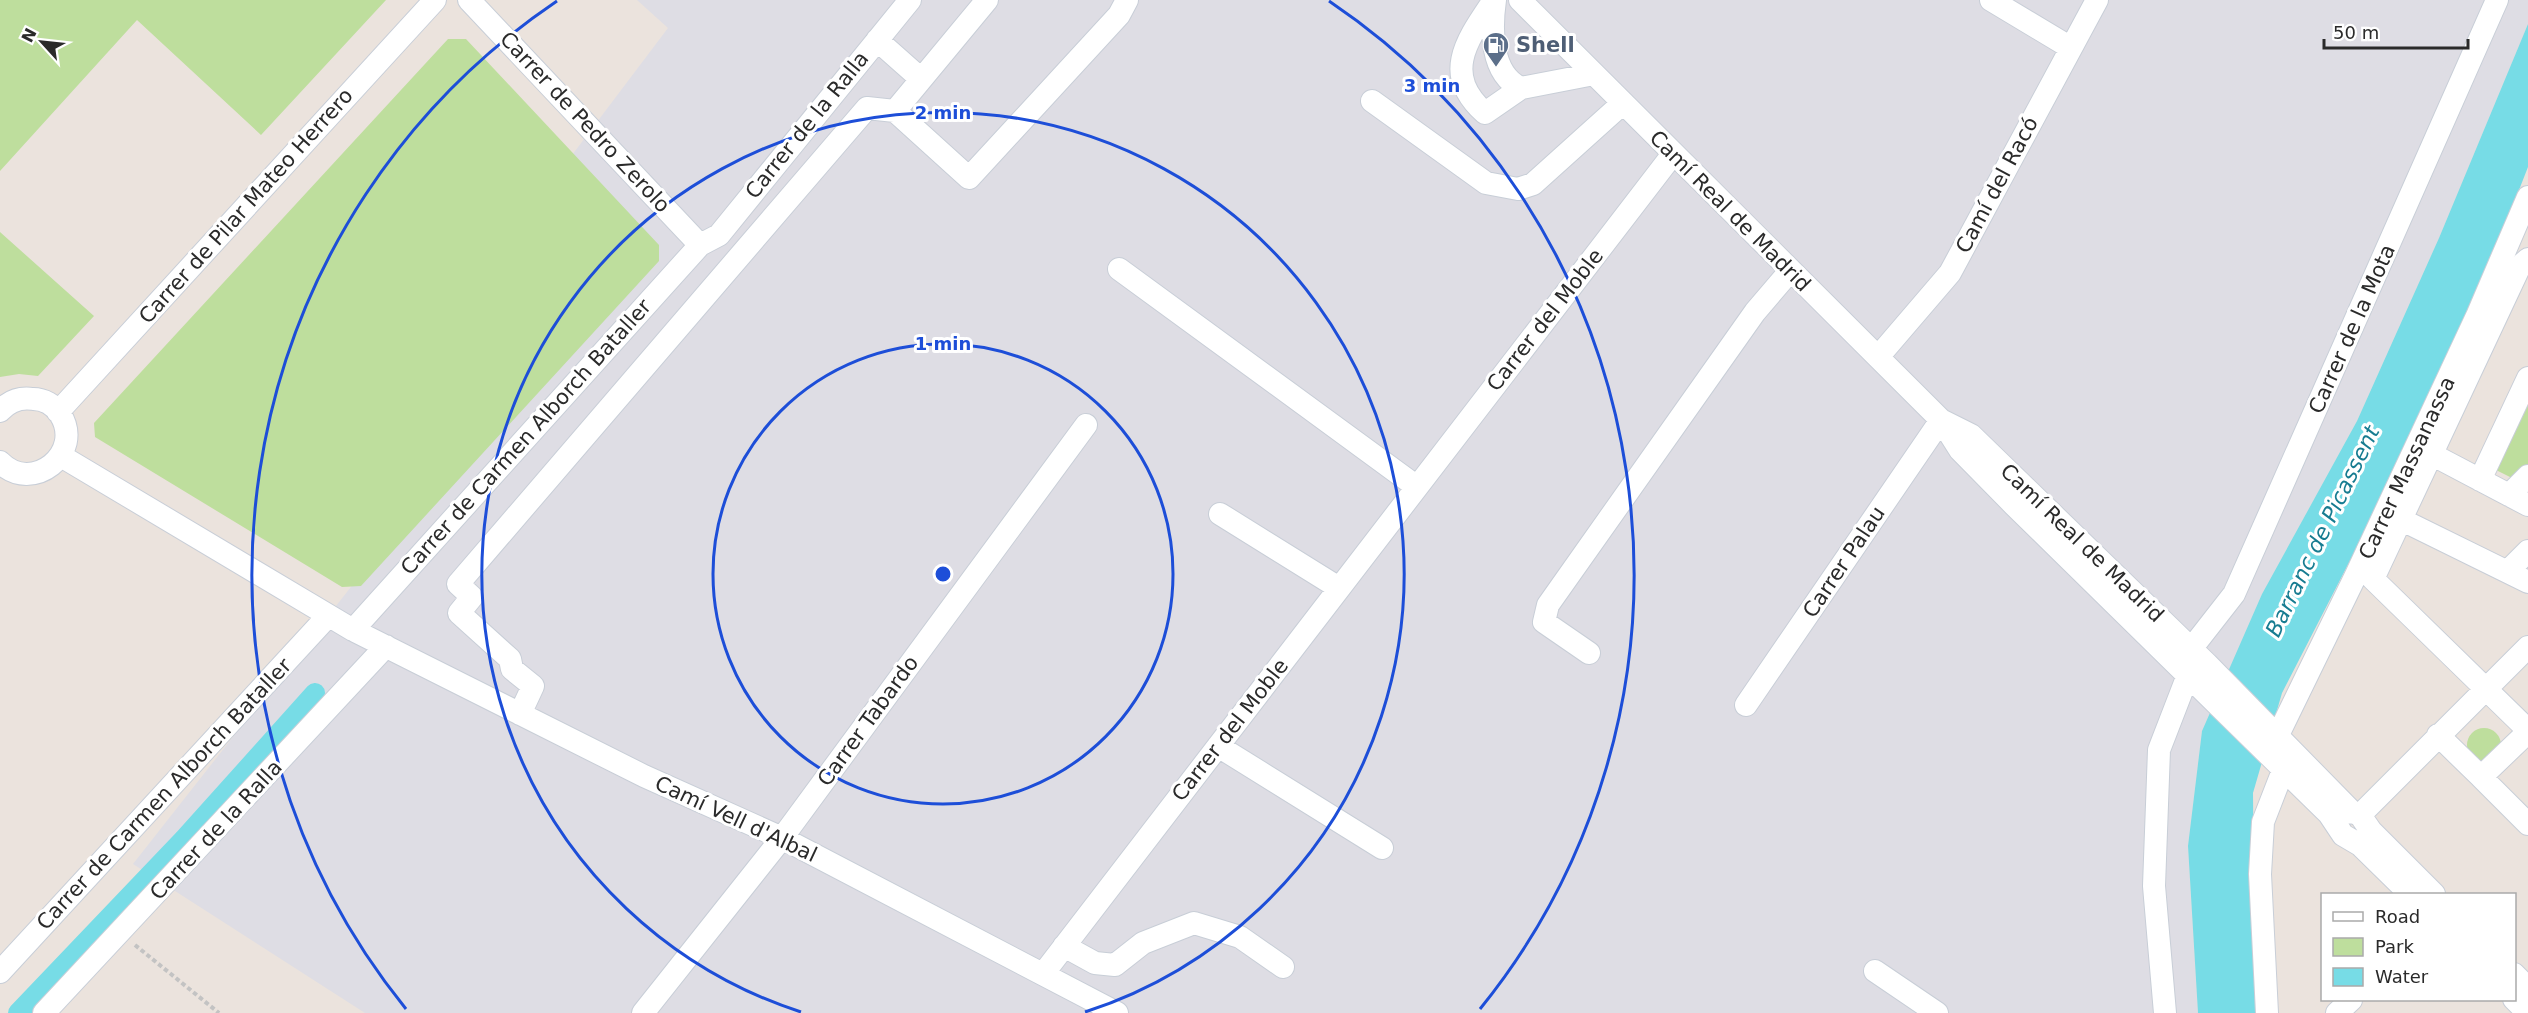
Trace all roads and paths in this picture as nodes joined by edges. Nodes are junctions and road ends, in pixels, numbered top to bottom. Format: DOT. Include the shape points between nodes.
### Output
graph roads {
  1 [pos="435,0"];
  2 [pos="469,0"];
  3 [pos="910,0"];
  4 [pos="987,0"];
  5 [pos="1127,0"];
  6 [pos="1495,0"];
  7 [pos="1520,0"];
  8 [pos="1991,0"];
  9 [pos="2097,0"];
  10 [pos="2497,0"];
  11 [pos="877,40"];
  12 [pos="2071,48"];
  13 [pos="1594,74"];
  14 [pos="921,79"];
  15 [pos="1521,88"];
  16 [pos="1372,101"];
  17 [pos="1623,103"];
  18 [pos="895,111"];
  19 [pos="1673,154"];
  20 [pos="2528,197"];
  21 [pos="700,245"];
  22 [pos="2528,259"];
  23 [pos="1119,269"];
  24 [pos="1790,271"];
  25 [pos="1878,357"];
  26 [pos="2528,378"];
  27 [pos="0,411"];
  28 [pos="58,412"];
  29 [pos="1941,420"];
  30 [pos="1086,425"];
  31 [pos="2433,455"];
  32 [pos="61,456"];
  33 [pos="1,466"];
  34 [pos="2528,476"];
  35 [pos="2480,480"];
  36 [pos="1418,487"];
  37 [pos="2518,500"];
  38 [pos="1220,514"];
  39 [pos="2400,519"];
  40 [pos="2528,551"];
  41 [pos="2508,571"];
  42 [pos="2528,582"];
  43 [pos="1339,588"];
  44 [pos="328,616"];
  45 [pos="352,630"];
  46 [pos="386,646"];
  47 [pos="2528,647"];
  48 [pos="1589,652"];
  49 [pos="2199,668"];
  50 [pos="2486,689"];
  51 [pos="1746,705"];
  52 [pos="520,714"];
  53 [pos="2528,731"];
  54 [pos="2278,735"];
  55 [pos="2438,735"];
  56 [pos="1218,746"];
  57 [pos="2278,763"];
  58 [pos="2481,777"];
  59 [pos="2354,823"];
  60 [pos="2528,824"];
  61 [pos="782,838"];
  62 [pos="1382,848"];
  63 [pos="2409,893"];
  64 [pos="2433,893"];
  65 [pos="120,933"];
  66 [pos="1064,946"];
  67 [pos="1283,967"];
  68 [pos="1875,971"];
  69 [pos="0,972"];
  70 [pos="1043,974"];
  71 [pos="2516,976"];
  72 [pos="2528,988"];
  73 [pos="2349,1001"];
  74 [pos="2516,1001"];
  75 [pos="2528,1012"];
  76 [pos="44,1013"];
  77 [pos="219,1013"];
  78 [pos="644,1013"];
  79 [pos="1117,1013"];
  80 [pos="1937,1013"];
  81 [pos="2165,1013"];
  82 [pos="2268,1013"];
  83 [pos="2337,1013"];
  1 -- 28 [label="street, Carrer de Pilar Mateo Herrero"];
  2 -- 21 [label="street, Carrer de Pedro Zerolo"];
  3 -- 11 [label="street, Carrer de la Ralla"];
  4 -- 14 [label="street"];
  5 -- 18 [label="street" via="1119,15 969,178"];
  6 -- 15 [label="street" via="1492,20 1498,63 1513,84"];
  6 -- 15 [label="street" via="1473,31 1463,58 1463,87 1485,113"];
  7 -- 13 [label="street, Camí Real de Madrid"];
  8 -- 12 [label="street"];
  9 -- 12 [label="street, Camí del Racó"];
  10 -- 49 [label="street, Carrer de la Mota"];
  11 -- 14 [label="street"];
  11 -- 21 [label="street, Carrer de la Ralla" via="719,235"];
  12 -- 25 [label="street, Camí del Racó" via="1950,273"];
  13 -- 15 [label="street"];
  13 -- 17 [label="street, Camí Real de Madrid"];
  14 -- 18 [label="street"];
  16 -- 17 [label="street" via="1486,183 1518,189 1533,184"];
  17 -- 19 [label="street, Camí Real de Madrid"];
  18 -- 52 [label="street" via="867,108 458,584 472,597 459,613 510,659 512,669 533,686"];
  19 -- 24 [label="street, Camí Real de Madrid"];
  19 -- 36 [label="street, Carrer del Moble"];
  20 -- 54 [label="street, Carrer Massanassa" via="2477,316"];
  21 -- 45 [label="street, Carrer de Carmen Alborch Bataller"];
  22 -- 31 [label="street, Carrer Massanassa" via="2520,266"];
  23 -- 36 [label="street"];
  24 -- 25 [label="street, Camí Real de Madrid"];
  24 -- 48 [label="street" via="1755,312 1548,605 1544,622"];
  25 -- 29 [label="street, Camí Real de Madrid"];
  26 -- 35 [label="street"];
  27 -- 28 [label="street" via="15,400 26,398 38,399"];
  28 -- 32 [label="street" via="67,433"];
  29 -- 49 [label="street, Camí Real de Madrid" via="1971,435"];
  29 -- 49 [label="street, Camí Real de Madrid" via="1960,450 2107,598 2131,604"];
  29 -- 51 [label="street, Carrer Palau"];
  30 -- 61 [label="street, Carrer Tabardo"];
  31 -- 35 [label="street"];
  31 -- 39 [label="street, Carrer Massanassa"];
  32 -- 33 [label="street" via="35,474"];
  32 -- 44 [label="street, Camí Vell d'Albal"];
  34 -- 37 [label="street"];
  35 -- 37 [label="street"];
  36 -- 43 [label="street, Carrer del Moble"];
  38 -- 43 [label="street"];
  39 -- 41 [label="street"];
  39 -- 50 [label="street, Carrer Massanassa" via="2373,579"];
  40 -- 41 [label="street"];
  41 -- 42 [label="street"];
  43 -- 56 [label="street, Carrer del Moble"];
  44 -- 45 [label="street, Camí Vell d'Albal"];
  44 -- 69 [label="street, Carrer de Carmen Alborch Bataller"];
  45 -- 46 [label="street, Camí Vell d'Albal"];
  46 -- 52 [label="street, Camí Vell d'Albal"];
  46 -- 65 [label="street, Carrer de la Ralla"];
  47 -- 50 [label="street"];
  49 -- 54 [label="street"];
  49 -- 57 [label="street, Camí Real de Madrid"];
  49 -- 81 [label="street, Carrer de la Mota" via="2159,750 2154,886"];
  50 -- 53 [label="street"];
  50 -- 55 [label="street"];
  52 -- 61 [label="street, Camí Vell d'Albal"];
  53 -- 58 [label="street"];
  54 -- 59 [label="street"];
  55 -- 58 [label="street"];
  55 -- 59 [label="street"];
  56 -- 62 [label="street"];
  56 -- 66 [label="street, Carrer del Moble"];
  57 -- 59 [label="street, Camí Real de Madrid" via="2329,814"];
  57 -- 82 [label="street" via="2263,822 2260,864"];
  58 -- 60 [label="street"];
  59 -- 63 [label="street"];
  59 -- 64 [label="street"];
  61 -- 70 [label="street, Camí Vell d'Albal"];
  61 -- 78 [label="street, Carrer Tabardo"];
  65 -- 76 [label="street, Carrer de la Ralla"];
  65 -- 77 [label="path"];
  66 -- 67 [label="street" via="1095,963 1115,965 1143,943 1194,923 1240,937"];
  66 -- 70 [label="street, Carrer del Moble"];
  68 -- 80 [label="street"];
  70 -- 79 [label="street, Camí Vell d'Albal"];
  71 -- 72 [label="street"];
  73 -- 83 [label="street"];
  74 -- 75 [label="street"];
}
